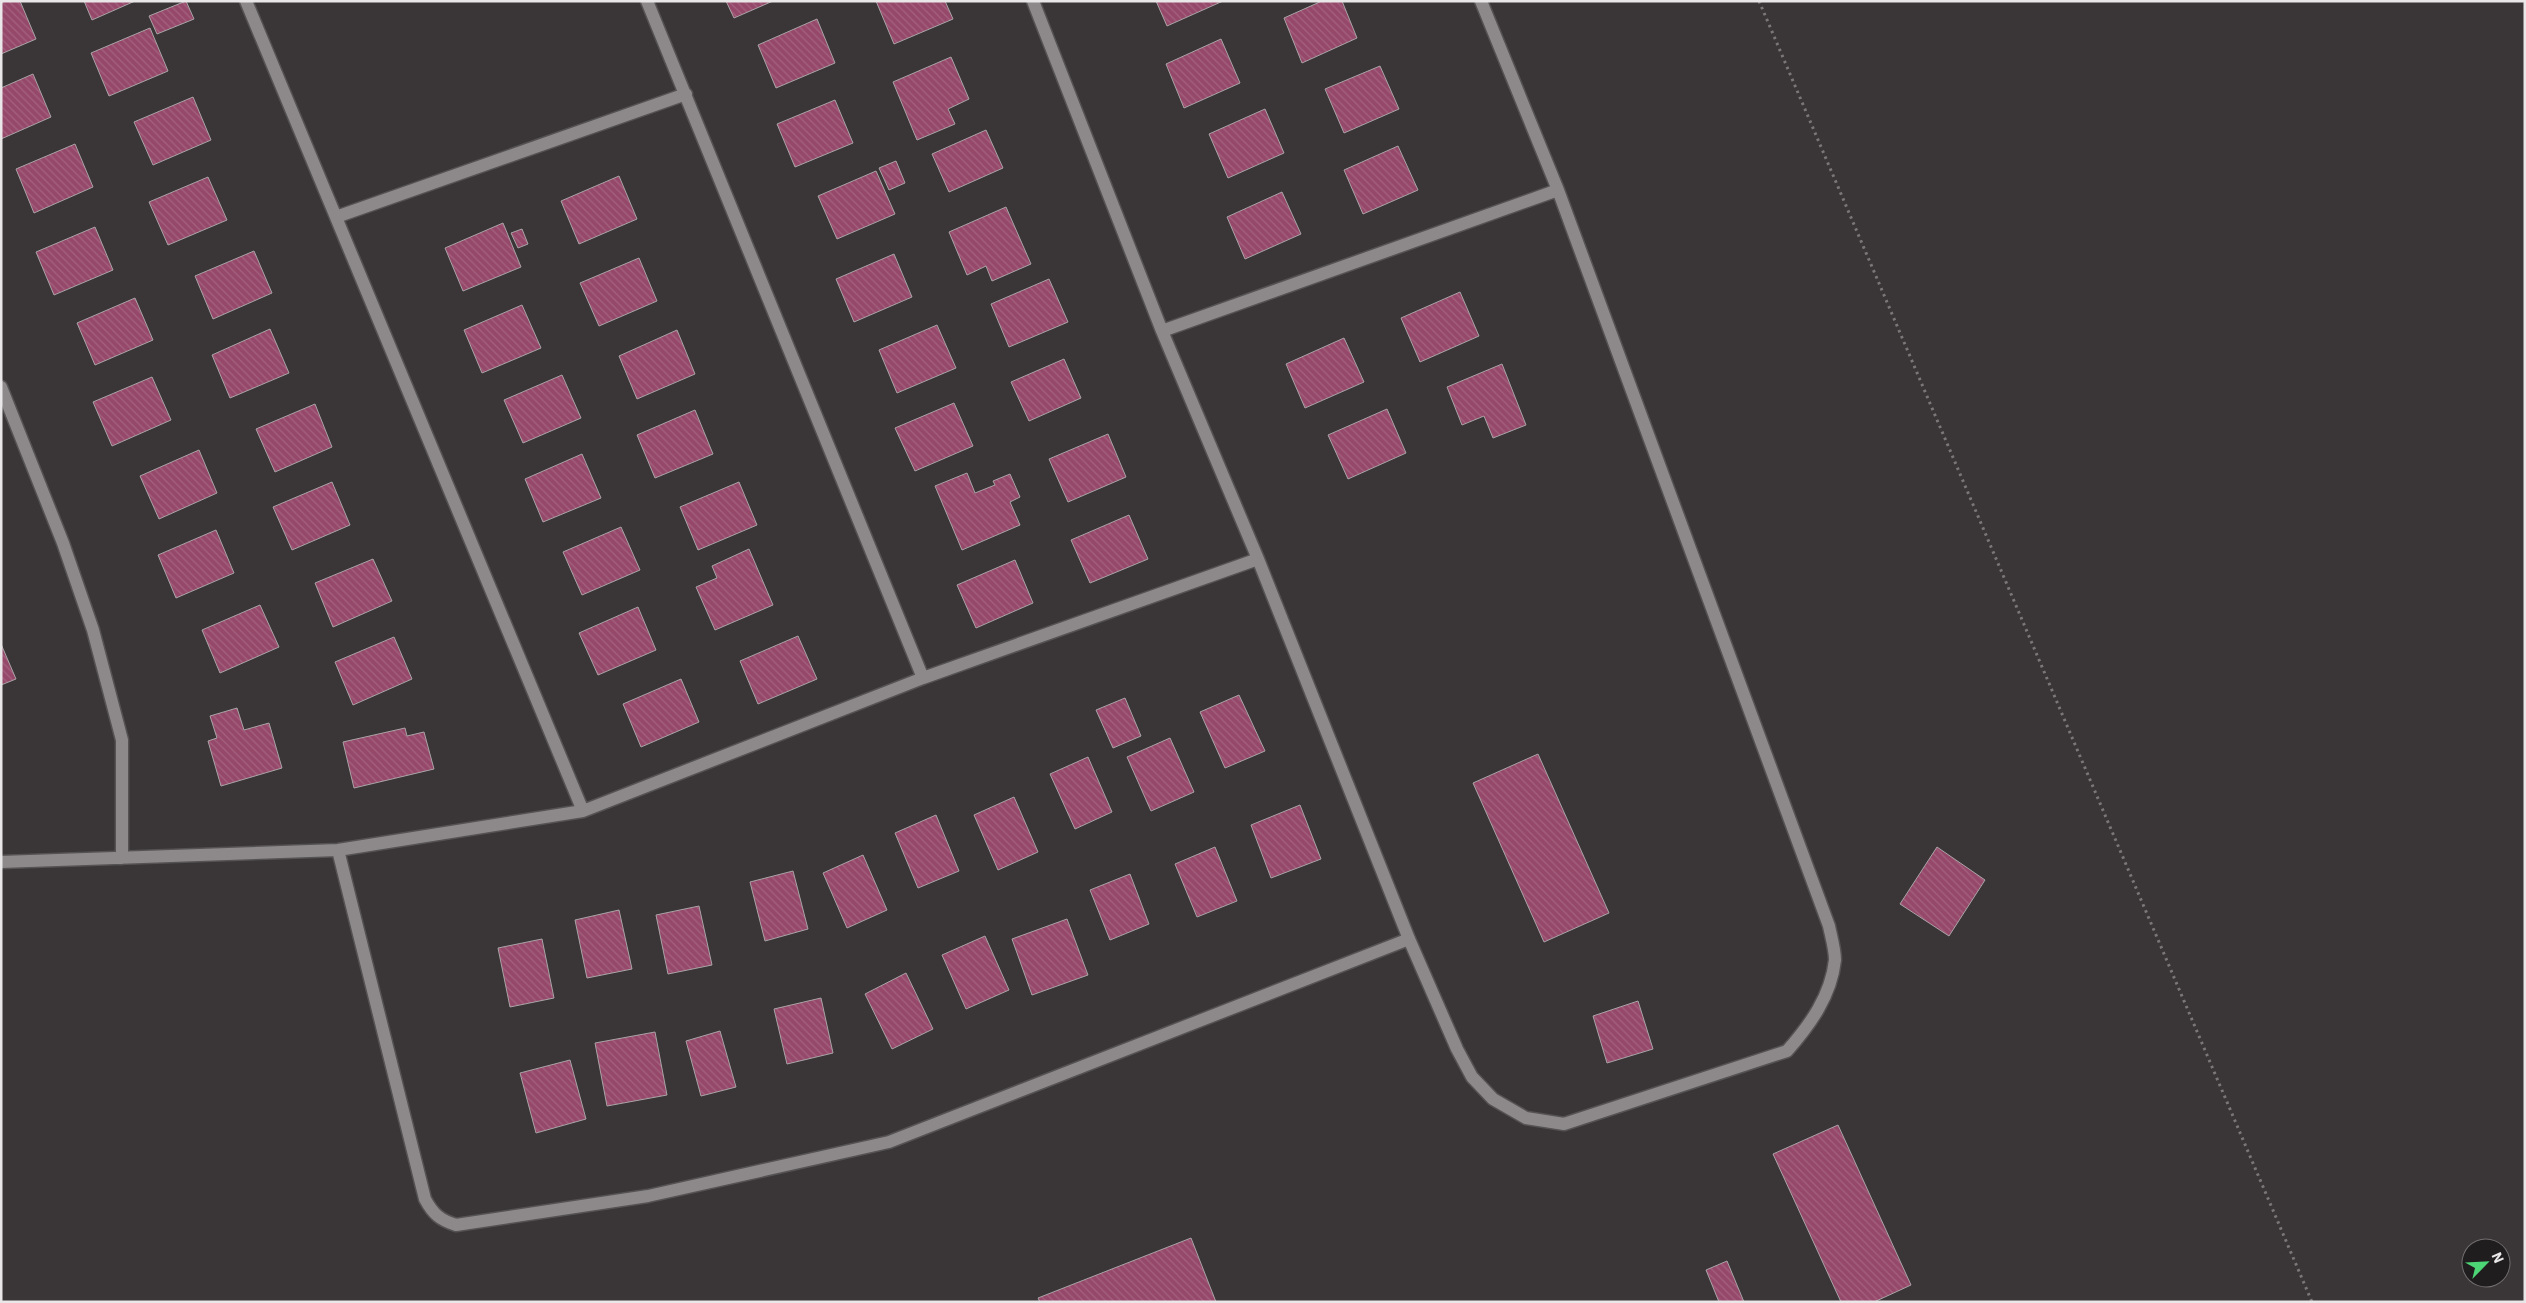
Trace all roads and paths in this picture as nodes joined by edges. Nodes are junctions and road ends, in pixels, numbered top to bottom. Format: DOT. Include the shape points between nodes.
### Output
graph roads {
  1 [pos="246,1"];
  2 [pos="647,1"];
  3 [pos="1033,1"];
  4 [pos="1481,1"];
  5 [pos="1759,1"];
  6 [pos="686,94"];
  7 [pos="1558,190"];
  8 [pos="336,217"];
  9 [pos="1162,331"];
  10 [pos="1,387"];
  11 [pos="1258,559"];
  12 [pos="923,678"];
  13 [pos="583,811"];
  14 [pos="338,850"];
  15 [pos="122,858"];
  16 [pos="1,862"];
  17 [pos="1409,938"];
  18 [pos="2312,1302"];
  1 -- 8 [label="street"];
  2 -- 6 [label="street"];
  3 -- 9 [label="street"];
  4 -- 7 [label="street"];
  5 -- 18 [label="path"];
  6 -- 8 [label="street"];
  6 -- 12 [label="street"];
  7 -- 9 [label="street"];
  7 -- 17 [label="street" via="1829,926 1835,959 1826,996 1809,1027 1787,1051 1564,1124 1526,1118 1492,1099 1472,1077"];
  8 -- 13 [label="street"];
  9 -- 11 [label="street"];
  10 -- 15 [label="street" via="93,630 122,740"];
  11 -- 12 [label="street"];
  11 -- 17 [label="street"];
  12 -- 13 [label="street"];
  13 -- 14 [label="street"];
  14 -- 15 [label="street"];
  14 -- 17 [label="street" via="425,1199 431,1211 442,1221 456,1225 648,1196 890,1142"];
  15 -- 16 [label="street"];
}
